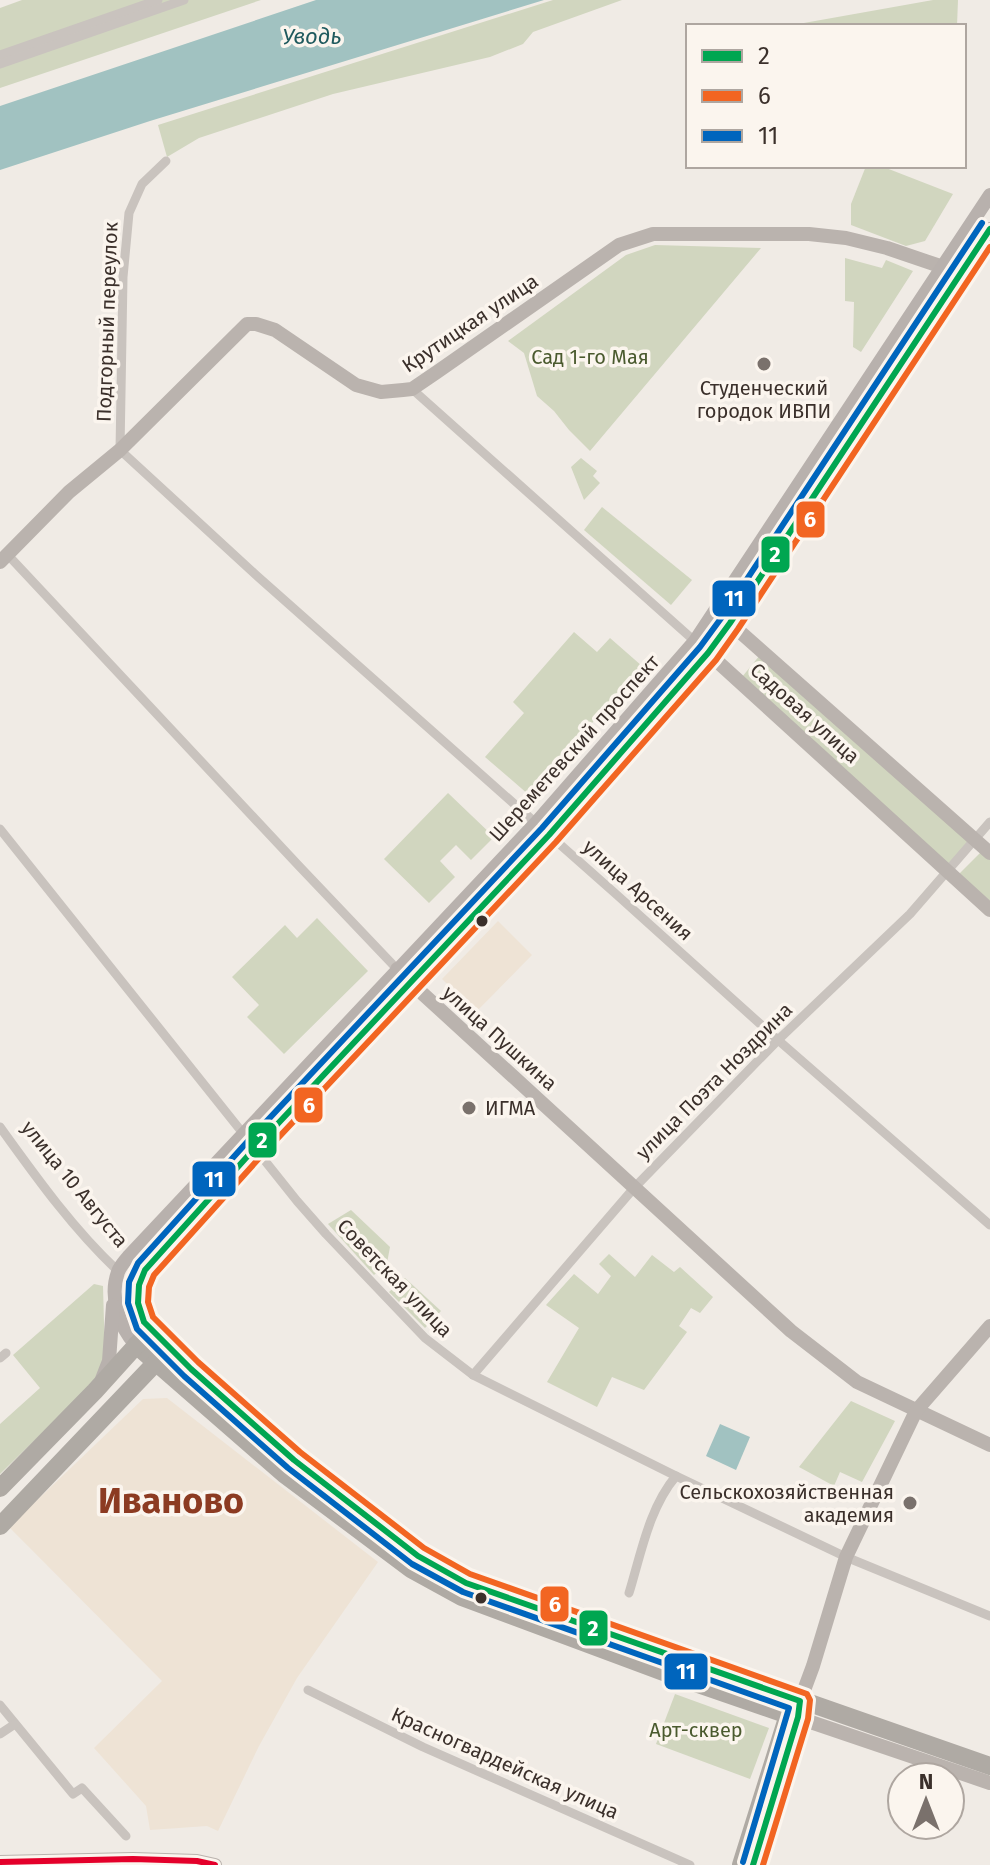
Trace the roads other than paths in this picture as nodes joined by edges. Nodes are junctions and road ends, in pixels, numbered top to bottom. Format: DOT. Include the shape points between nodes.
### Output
graph roads {
  1 [pos="158,0"];
  2 [pos="184,0"];
  3 [pos="0,55"];
  4 [pos="0,64"];
  5 [pos="166,161"];
  6 [pos="990,195"];
  7 [pos="990,229"];
  8 [pos="943,267"];
  9 [pos="958,277"];
  10 [pos="412,389"];
  11 [pos="120,450"];
  12 [pos="4,558"];
  13 [pos="730,623"];
  14 [pos="695,641"];
  15 [pos="708,653"];
  16 [pos="990,822"];
  17 [pos="536,823"];
  18 [pos="0,829"];
  19 [pos="549,835"];
  20 [pos="975,839"];
  21 [pos="990,853"];
  22 [pos="947,871"];
  23 [pos="990,910"];
  24 [pos="397,969"];
  25 [pos="411,982"];
  26 [pos="778,1040"];
  27 [pos="0,1127"];
  28 [pos="244,1132"];
  29 [pos="255,1148"];
  30 [pos="634,1188"];
  31 [pos="990,1225"];
  32 [pos="118,1271"];
  33 [pos="139,1285"];
  34 [pos="115,1293"];
  35 [pos="990,1326"];
  36 [pos="151,1329"];
  37 [pos="136,1345"];
  38 [pos="169,1347"];
  39 [pos="155,1363"];
  40 [pos="473,1375"];
  41 [pos="178,1383"];
  42 [pos="133,1387"];
  43 [pos="95,1391"];
  44 [pos="916,1411"];
  45 [pos="990,1445"];
  46 [pos="676,1476"];
  47 [pos="0,1488"];
  48 [pos="0,1526"];
  49 [pos="846,1557"];
  50 [pos="629,1593"];
  51 [pos="990,1616"];
  52 [pos="308,1690"];
  53 [pos="0,1705"];
  54 [pos="795,1711"];
  55 [pos="15,1724"];
  56 [pos="0,1734"];
  57 [pos="990,1766"];
  58 [pos="990,1783"];
  59 [pos="126,1836"];
  60 [pos="0,1862"];
  61 [pos="36,1863"];
  62 [pos="215,1865"];
  63 [pos="690,1865"];
  64 [pos="741,1865"];
  65 [pos="753,1865"];
  1 -- 3 [label="street"];
  2 -- 4 [label="street"];
  5 -- 11 [label="street, Подгорный переулок" via="142,184 129,213"];
  6 -- 8 [label="main road, Шереметевский проспект"];
  7 -- 9 [label="main road, Шереметевский проспект"];
  8 -- 9 [label="main road, Крутицкая улица"];
  8 -- 10 [label="street, Крутицкая улица" via="846,238 776,232 653,234 619,245"];
  8 -- 14 [label="main road, Шереметевский проспект"];
  9 -- 13 [label="main road, Шереметевский проспект"];
  10 -- 11 [label="street, Крутицкая улица" via="381,392 356,385 275,330 247,324"];
  10 -- 14 [label="street, Садовая улица"];
  11 -- 12 [label="street, Крутицкая улица" via="69,492"];
  11 -- 17 [label="street, улица Арсения"];
  12 -- 24 [label="street, улица Пушкина"];
  13 -- 15 [label="main road, Шереметевский проспект"];
  13 -- 20 [label="street, Садовая улица"];
  14 -- 15 [label="street, Садовая улица"];
  14 -- 17 [label="main road, Шереметевский проспект"];
  15 -- 19 [label="main road, Шереметевский проспект"];
  15 -- 22 [label="street, Садовая улица"];
  16 -- 20 [label="street, улица Поэта Ноздрина"];
  17 -- 19 [label="street, улица Арсения"];
  17 -- 24 [label="main road, Шереметевский проспект"];
  18 -- 28 [label="street, Советская улица"];
  19 -- 25 [label="main road, Шереметевский проспект"];
  19 -- 26 [label="street, улица Арсения"];
  20 -- 21 [label="street, Садовая улица"];
  20 -- 22 [label="street, улица Поэта Ноздрина"];
  22 -- 23 [label="street, Садовая улица"];
  22 -- 26 [label="street, улица Поэта Ноздрина" via="910,914"];
  24 -- 25 [label="street, улица Пушкина"];
  24 -- 28 [label="main road, Шереметевский проспект"];
  25 -- 29 [label="main road, Шереметевский проспект"];
  25 -- 30 [label="street, улица Пушкина"];
  26 -- 30 [label="street, улица Поэта Ноздрина"];
  26 -- 31 [label="street, улица Арсения"];
  27 -- 32 [label="street, улица 10 Августа"];
  28 -- 29 [label="street, Советская улица"];
  28 -- 32 [label="main road, Шереметевский проспект"];
  29 -- 33 [label="main road, Шереметевский проспект" via="145,1270"];
  29 -- 40 [label="street, Советская улица" via="326,1234 425,1338"];
  30 -- 40 [label="street, улица Поэта Ноздрина"];
  30 -- 44 [label="street, улица Пушкина" via="791,1331 857,1382"];
  32 -- 34 [label="main road, улица 10 Августа"];
  33 -- 36 [label="main road, улица 10 Августа" via="139,1309"];
  34 -- 37 [label="main road, улица 10 Августа" via="120,1321"];
  34 -- 43 [label="main road" via="109,1361"];
  35 -- 44 [label="street"];
  36 -- 37 [label="highway"];
  36 -- 38 [label="highway, улица 10 Августа"];
  37 -- 39 [label="highway, улица 10 Августа"];
  37 -- 43 [label="highway"];
  38 -- 39 [label="highway"];
  38 -- 54 [label="highway, улица 10 Августа" via="294,1460 437,1568"];
  39 -- 41 [label="highway, улица 10 Августа"];
  39 -- 42 [label="highway"];
  40 -- 46 [label="street, Советская улица"];
  41 -- 42 [label="highway" via="160,1378"];
  41 -- 54 [label="highway, улица 10 Августа" via="284,1474 435,1583 610,1652"];
  42 -- 48 [label="highway"];
  43 -- 47 [label="highway"];
  44 -- 45 [label="street, улица Пушкина"];
  44 -- 49 [label="street"];
  46 -- 49 [label="street, Советская улица"];
  46 -- 50 [label="street" via="650,1527"];
  49 -- 51 [label="street, Советская улица"];
  49 -- 54 [label="street"];
  52 -- 63 [label="street, Красногвардейская улица"];
  53 -- 55 [label="street"];
  54 -- 57 [label="highway, улица 10 Августа"];
  54 -- 58 [label="street, улица 10 Августа"];
  54 -- 64 [label="highway"];
  54 -- 65 [label="street"];
  55 -- 56 [label="street"];
  55 -- 59 [label="street" via="73,1794 82,1788"];
  60 -- 61 [label="street"];
  61 -- 62 [label="street" via="133,1859"];
}
